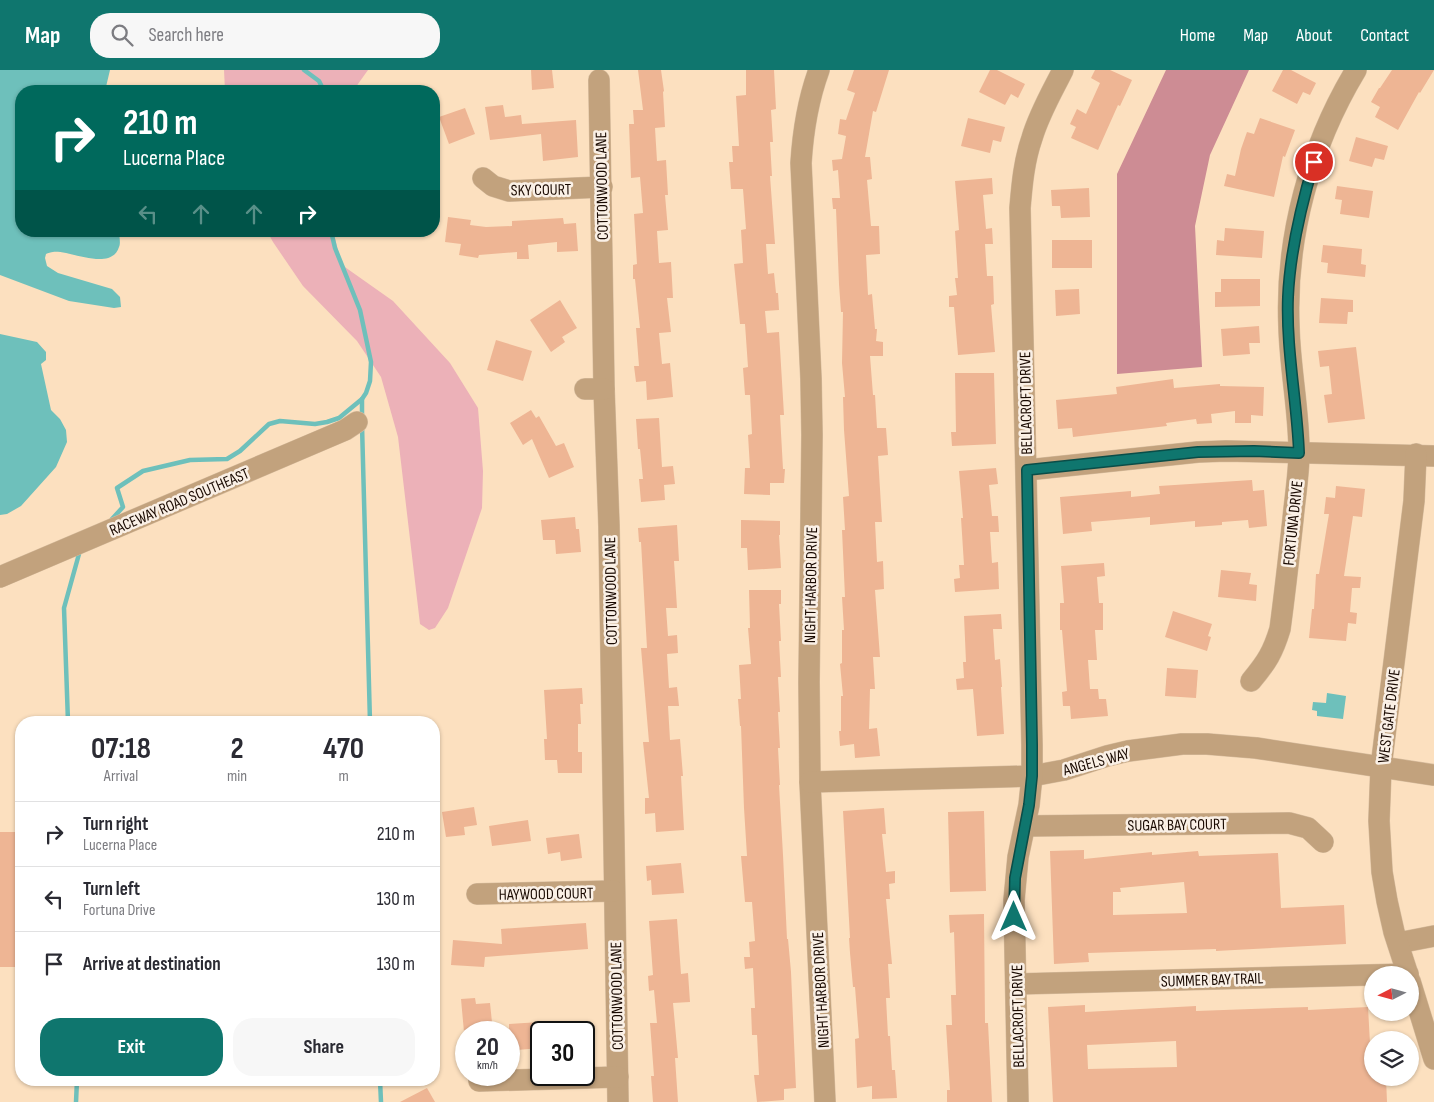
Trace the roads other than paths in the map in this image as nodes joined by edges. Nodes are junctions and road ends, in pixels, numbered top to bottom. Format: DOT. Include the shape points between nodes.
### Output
graph roads {
  1 [pos="819,70"];
  2 [pos="1063,70"];
  3 [pos="1356,70"];
  4 [pos="599,80"];
  5 [pos="483,178"];
  6 [pos="602,187"];
  7 [pos="357,422"];
  8 [pos="1299,453"];
  9 [pos="1425,455"];
  10 [pos="1027,470"];
  11 [pos="0,577"];
  12 [pos="1251,681"];
  13 [pos="1382,767"];
  14 [pos="1434,775"];
  15 [pos="1032,776"];
  16 [pos="810,782"];
  17 [pos="1025,826"];
  18 [pos="1323,842"];
  19 [pos="614,891"];
  20 [pos="477,894"];
  21 [pos="1434,936"];
  22 [pos="1398,943"];
  23 [pos="1405,966"];
  24 [pos="1364,978"];
  25 [pos="1016,984"];
  26 [pos="1419,1010"];
  27 [pos="1434,1059"];
  28 [pos="618,1077"];
  29 [pos="520,1080"];
  30 [pos="618,1102"];
  31 [pos="825,1102"];
  32 [pos="1018,1102"];
  1 -- 16 [label="street, NIGHT HARBOR DRIVE" via="806,119 801,164 812,426"];
  2 -- 10 [label="street, BELLACROFT DRIVE" via="1032,137 1022,180"];
  3 -- 8 [label="street, FORTUNA DRIVE" via="1324,134 1303,198 1296,232 1288,317"];
  4 -- 6 [label="street, COTTONWOOD LANE"];
  5 -- 6 [label="street, SKY COURT" via="493,186 509,191"];
  6 -- 19 [label="street, COTTONWOOD LANE" via="595,389 609,526"];
  7 -- 11 [label="street, RACEWAY ROAD SOUTHEAST" via="345,430"];
  8 -- 9 [label="street"];
  8 -- 10 [label="street" via="1198,452"];
  8 -- 12 [label="street, FORTUNA DRIVE" via="1280,629 1274,649"];
  9 -- 13 [label="street, WEST GATE DRIVE" via="1414,501"];
  10 -- 15 [label="street, BELLACROFT DRIVE"];
  13 -- 14 [label="street, ANGELS WAY"];
  13 -- 15 [label="street, ANGELS WAY" via="1256,748 1182,744 1128,751"];
  13 -- 22 [label="street, WEST GATE DRIVE" via="1379,846 1387,901"];
  15 -- 16 [label="street, ANGELS WAY"];
  15 -- 17 [label="street, BELLACROFT DRIVE"];
  16 -- 31 [label="street, NIGHT HARBOR DRIVE"];
  17 -- 18 [label="street, SUGAR BAY COURT" via="1289,823 1308,828"];
  17 -- 25 [label="street, BELLACROFT DRIVE" via="1014,900"];
  19 -- 20 [label="street, HAYWOOD COURT"];
  19 -- 28 [label="street, COTTONWOOD LANE"];
  21 -- 22 [label="street"];
  22 -- 23 [label="street, WEST GATE DRIVE"];
  24 -- 25 [label="street, SUMMER BAY TRAIL"];
  25 -- 32 [label="street, BELLACROFT DRIVE"];
  26 -- 27 [label="street, WEST GATE DRIVE"];
  28 -- 29 [label="street"];
  28 -- 30 [label="street, COTTONWOOD LANE"];
}
